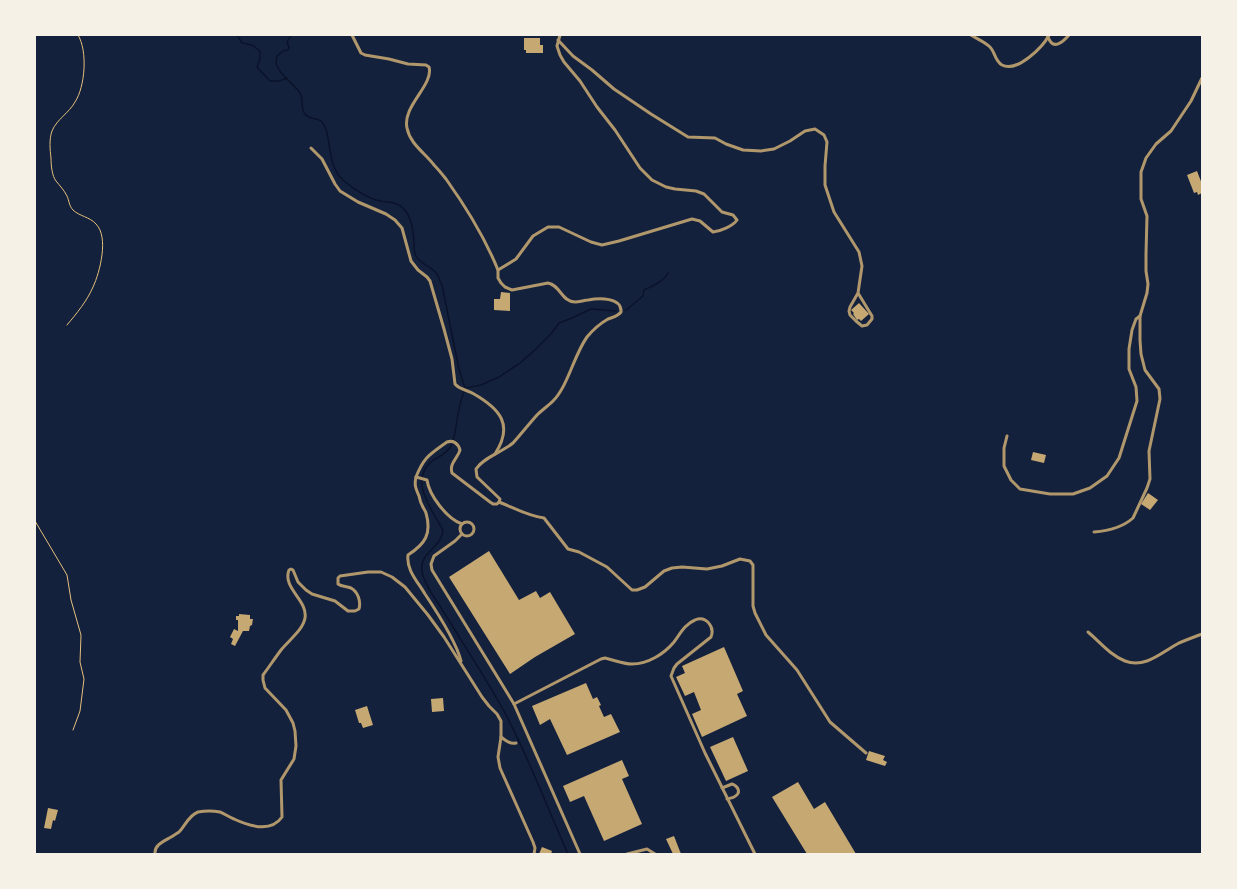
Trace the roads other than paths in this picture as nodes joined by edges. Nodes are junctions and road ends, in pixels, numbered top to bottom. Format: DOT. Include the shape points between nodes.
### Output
graph roads {
  1 [pos="352,35"];
  2 [pos="560,35"];
  3 [pos="971,35"];
  4 [pos="1070,35"];
  5 [pos="1049,36"];
  6 [pos="558,40"];
  7 [pos="1202,78"];
  8 [pos="311,148"];
  9 [pos="498,270"];
  10 [pos="858,293"];
  11 [pos="1140,316"];
  12 [pos="1007,436"];
  13 [pos="494,455"];
  14 [pos="418,478"];
  15 [pos="499,502"];
  16 [pos="462,524"];
  17 [pos="1094,532"];
  18 [pos="462,534"];
  19 [pos="1088,632"];
  20 [pos="1202,634"];
  21 [pos="461,662"];
  22 [pos="514,704"];
  23 [pos="501,737"];
  24 [pos="516,744"];
  25 [pos="866,753"];
  26 [pos="722,788"];
  27 [pos="727,799"];
  28 [pos="155,854"];
  29 [pos="534,854"];
  30 [pos="580,854"];
  31 [pos="627,854"];
  32 [pos="655,854"];
  33 [pos="755,854"];
  1 -- 9 [label="street" via="361,53 365,55 429,66 428,79 412,105 406,126 416,146 434,164 455,193 480,233"];
  2 -- 6 [label="street"];
  3 -- 5 [label="street" via="989,46 998,62 1011,67 1022,62"];
  4 -- 5 [label="street" via="1057,44 1050,42"];
  6 -- 9 [label="street" via="558,50 564,62 646,175 675,190 700,192 722,212 733,215 737,220 714,232 700,221 692,219 602,245 559,227 548,227 533,236 516,259"];
  6 -- 10 [label="street" via="573,56 614,89 688,137 715,138 742,150 761,151 774,149 805,131 815,129 824,135 827,142 825,185 834,212 859,252 862,266"];
  7 -- 11 [label="street" via="1172,131 1156,144 1146,158 1141,172 1141,199 1147,216 1148,284"];
  8 -- 13 [label="street" via="322,159 340,191 386,214 402,228 410,261 430,281 452,359 455,384 479,397 502,417 502,440"];
  9 -- 13 [label="street" via="498,278 509,289 516,290 548,283 554,285 561,294 573,302 591,299 611,300 621,306 621,312 589,335 554,400 513,442"];
  10 -- 10 [label="street" via="872,316 867,325 862,326 850,315 850,307"];
  11 -- 12 [label="street" via="1132,330 1129,349 1130,370 1136,387 1137,401 1119,458 1107,476 1090,488 1073,494 1050,494 1020,489 1011,480 1004,466"];
  11 -- 17 [label="street" via="1140,340 1145,370 1160,392 1159,409 1149,451 1150,479 1133,518 1119,527"];
  13 -- 15 [label="street" via="479,464 476,473 481,482 500,499"];
  14 -- 15 [label="street" via="426,458 447,442 455,442 460,450 451,465 452,473 493,504"];
  14 -- 16 [label="street" via="427,480 428,487 437,501 454,522"];
  14 -- 21 [label="street" via="415,482 416,490 426,511 429,526 424,542 408,555 407,561 415,579 453,641"];
  15 -- 25 [label="street" via="531,516 544,518 568,549 607,567 632,590 645,587 664,571 672,568 707,569 740,558 750,561 753,566 753,606 766,635 800,674 830,722"];
  16 -- 18 [label="street"];
  16 -- 18 [label="street" via="471,523 474,530 470,536"];
  18 -- 22 [label="street" via="434,556 432,570"];
  19 -- 20 [label="street" via="1112,654 1126,662 1137,663 1152,659"];
  21 -- 23 [label="street" via="482,697 501,721"];
  21 -- 28 [label="street" via="428,615 392,577 381,572 340,576 338,584 351,588 359,600 359,609 348,611 335,601 306,590 298,582 293,570 289,570 287,574 290,585 305,608 305,618 301,627 263,675 262,680 265,688 286,710 295,731 294,759 281,780 282,817 269,827 258,827 220,812 196,813 178,832 156,847"];
  22 -- 26 [label="street" via="600,659 631,664 654,658 668,648 688,624 704,620 711,626 711,637 677,664 671,676"];
  22 -- 30 [label="street"];
  23 -- 24 [label="street" via="509,743"];
  23 -- 29 [label="street" via="498,757 500,768 533,842"];
  26 -- 27 [label="street"];
  26 -- 27 [label="street" via="732,784 738,788 736,796"];
  27 -- 33 [label="street"];
  31 -- 32 [label="street" via="646,849"];
}
